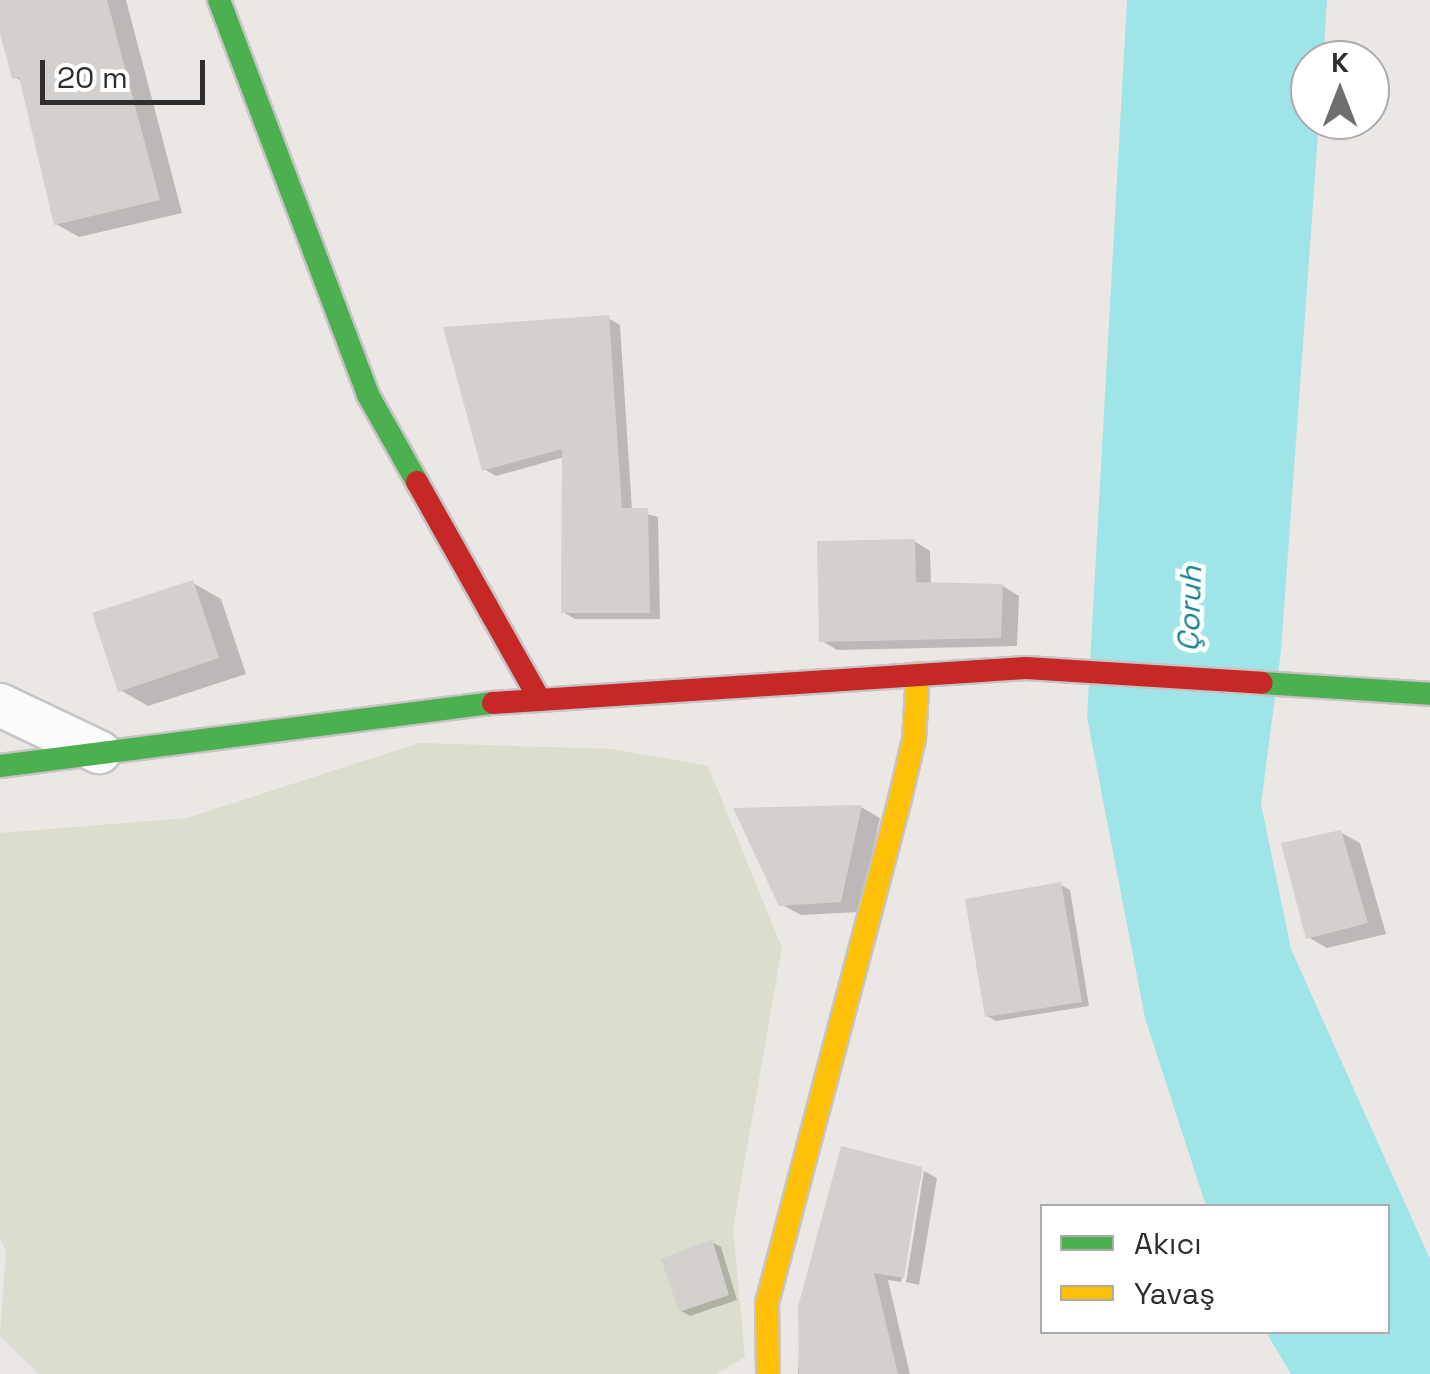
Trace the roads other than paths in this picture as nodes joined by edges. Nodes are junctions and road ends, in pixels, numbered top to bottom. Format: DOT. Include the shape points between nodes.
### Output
graph roads {
  1 [pos="218,0"];
  2 [pos="918,674"];
  3 [pos="1430,694"];
  4 [pos="540,700"];
  5 [pos="0,706"];
  6 [pos="99,752"];
  7 [pos="0,766"];
  8 [pos="768,1374"];
  1 -- 4 [label="street" via="368,394"];
  2 -- 3 [label="street" via="1026,668"];
  2 -- 4 [label="street"];
  2 -- 8 [label="street" via="914,738 900,799 766,1303"];
  4 -- 6 [label="street"];
  5 -- 6 [label="street"];
  6 -- 7 [label="street"];
}
